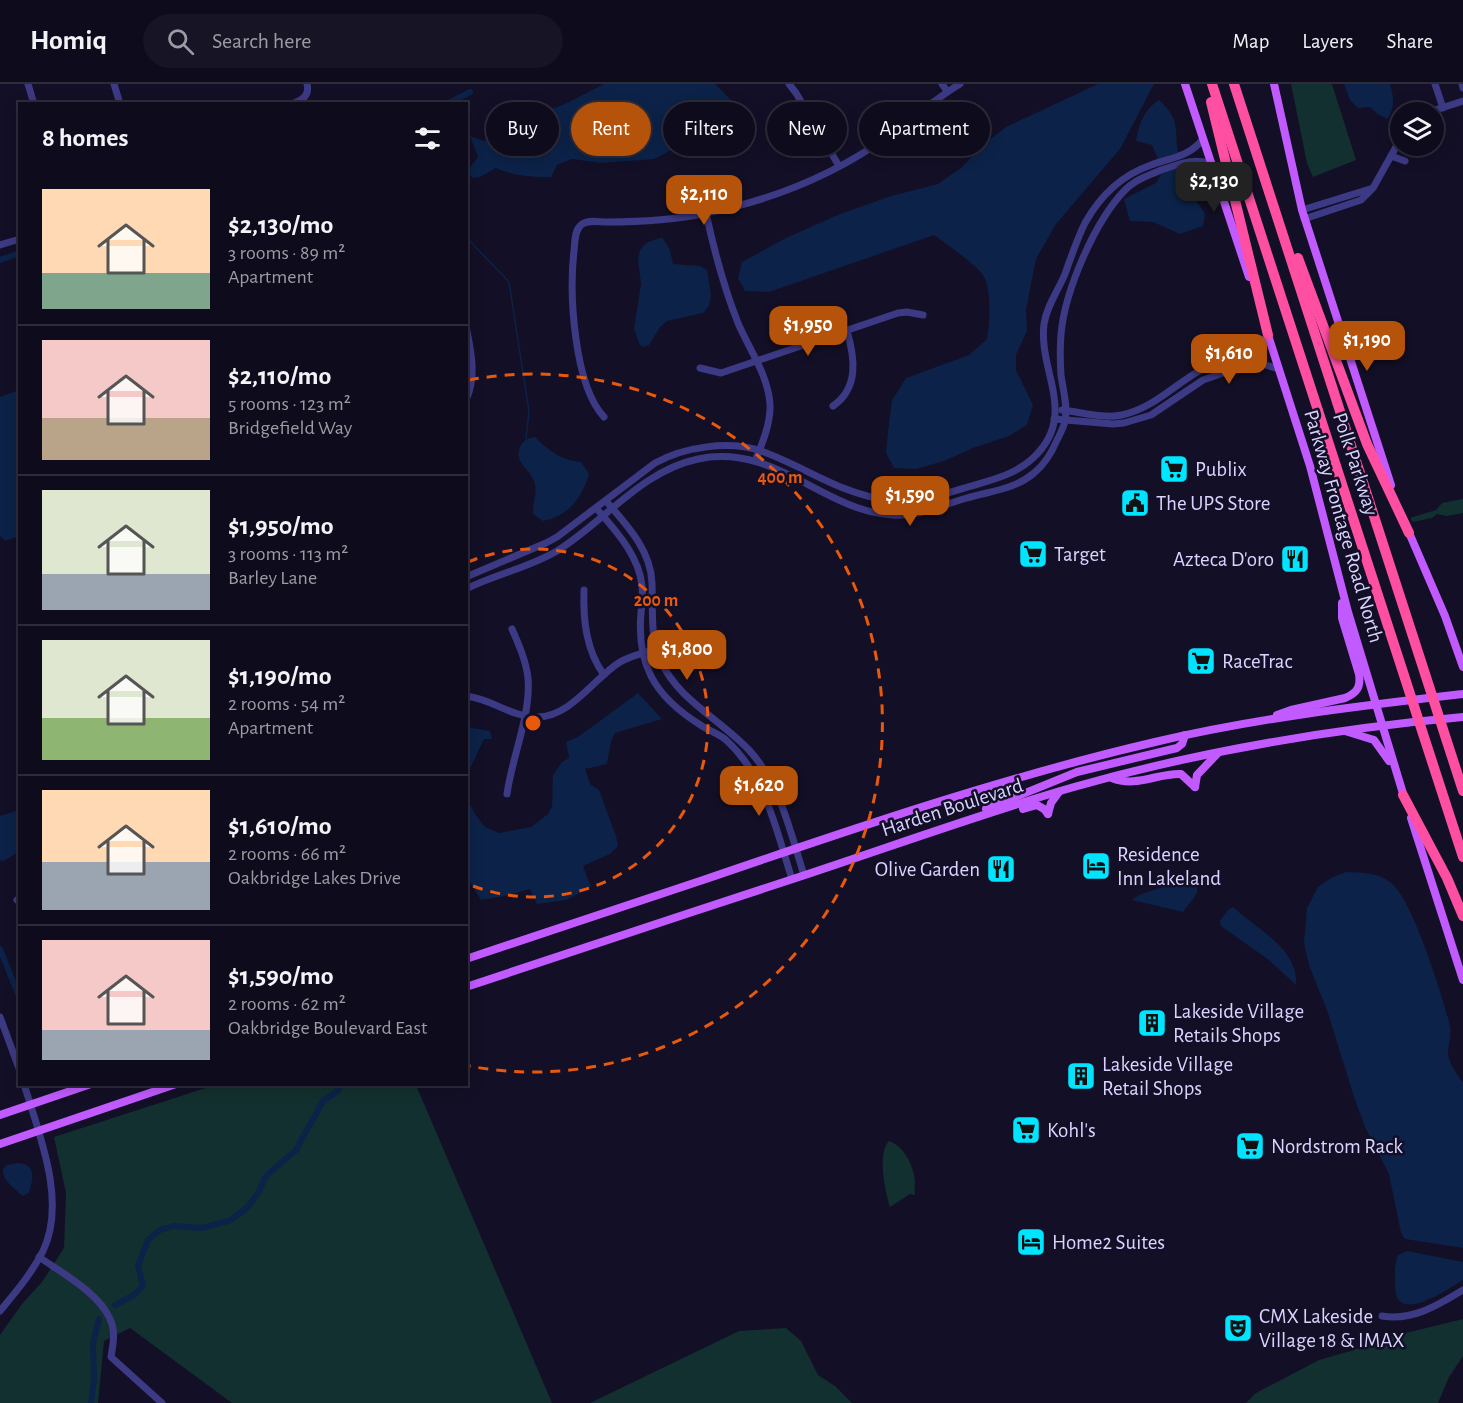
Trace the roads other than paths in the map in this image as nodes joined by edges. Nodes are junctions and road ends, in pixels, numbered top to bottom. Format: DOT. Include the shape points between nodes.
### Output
graph roads {
  1 [pos="28,84"];
  2 [pos="114,84"];
  3 [pos="308,84"];
  4 [pos="789,84"];
  5 [pos="942,84"];
  6 [pos="960,84"];
  7 [pos="1185,84"];
  8 [pos="1207,84"];
  9 [pos="1212,84"];
  10 [pos="1234,84"];
  11 [pos="1274,84"];
  12 [pos="1435,84"];
  13 [pos="948,91"];
  14 [pos="1463,101"];
  15 [pos="33,102"];
  16 [pos="119,102"];
  17 [pos="296,102"];
  18 [pos="1441,102"];
  19 [pos="1444,108"];
  20 [pos="1249,128"];
  21 [pos="1203,139"];
  22 [pos="1391,156"];
  23 [pos="1405,161"];
  24 [pos="1211,164"];
  25 [pos="839,166"];
  26 [pos="706,213"];
  27 [pos="1303,214"];
  28 [pos="18,240"];
  29 [pos="0,245"];
  30 [pos="923,315"];
  31 [pos="847,331"];
  32 [pos="1268,335"];
  33 [pos="468,341"];
  34 [pos="756,361"];
  35 [pos="700,368"];
  36 [pos="1279,369"];
  37 [pos="468,394"];
  38 [pos="833,406"];
  39 [pos="1055,410"];
  40 [pos="1065,410"];
  41 [pos="604,417"];
  42 [pos="1054,419"];
  43 [pos="1065,420"];
  44 [pos="760,450"];
  45 [pos="755,461"];
  46 [pos="606,501"];
  47 [pos="596,508"];
  48 [pos="613,509"];
  49 [pos="603,516"];
  50 [pos="1409,532"];
  51 [pos="468,576"];
  52 [pos="468,588"];
  53 [pos="1342,589"];
  54 [pos="584,590"];
  55 [pos="512,629"];
  56 [pos="655,649"];
  57 [pos="643,654"];
  58 [pos="1463,667"];
  59 [pos="604,675"];
  60 [pos="1463,694"];
  61 [pos="468,696"];
  62 [pos="1376,704"];
  63 [pos="524,716"];
  64 [pos="1463,717"];
  65 [pos="1259,721"];
  66 [pos="1382,724"];
  67 [pos="1343,730"];
  68 [pos="1185,735"];
  69 [pos="1218,753"];
  70 [pos="1397,774"];
  71 [pos="1112,778"];
  72 [pos="1463,791"];
  73 [pos="1059,792"];
  74 [pos="507,795"];
  75 [pos="1403,795"];
  76 [pos="959,823"];
  77 [pos="913,839"];
  78 [pos="795,849"];
  79 [pos="784,853"];
  80 [pos="1463,857"];
  81 [pos="804,875"];
  82 [pos="792,879"];
  83 [pos="1463,916"];
  84 [pos="468,958"];
  85 [pos="1463,980"];
  86 [pos="468,986"];
  87 [pos="0,1017"];
  88 [pos="18,1066"];
  89 [pos="25,1086"];
  90 [pos="85,1086"];
  91 [pos="170,1086"];
  92 [pos="30,1105"];
  93 [pos="0,1115"];
  94 [pos="38,1131"];
  95 [pos="0,1144"];
  96 [pos="39,1257"];
  97 [pos="1463,1290"];
  98 [pos="0,1311"];
  99 [pos="1382,1316"];
  100 [pos="162,1403"];
  1 -- 15 [label="street"];
  2 -- 16 [label="street"];
  3 -- 17 [label="street" via="307,94"];
  4 -- 25 [label="street"];
  5 -- 13 [label="street"];
  6 -- 13 [label="street"];
  7 -- 21 [label="main road, Parkway Frontage Road North"];
  8 -- 32 [label="highway"];
  9 -- 80 [label="highway, Polk Parkway"];
  10 -- 20 [label="highway, Polk Parkway"];
  11 -- 27 [label="main road"];
  12 -- 18 [label="street"];
  13 -- 25 [label="street" via="890,135"];
  14 -- 19 [label="street"];
  20 -- 50 [label="highway" via="1366,444"];
  20 -- 72 [label="highway, Polk Parkway"];
  21 -- 24 [label="main road, Parkway Frontage Road North"];
  21 -- 39 [label="street" via="1190,152 1136,171 1119,182 1094,208 1083,227 1045,322 1044,340"];
  22 -- 23 [label="street"];
  22 -- 27 [label="street" via="1373,188 1361,200"];
  24 -- 32 [label="main road, Parkway Frontage Road North"];
  24 -- 40 [label="street" via="1196,160 1139,179 1126,189 1096,234 1065,309 1061,334"];
  25 -- 26 [label="street" via="771,195"];
  26 -- 34 [label="street" via="729,296"];
  26 -- 41 [label="street" via="646,221 585,222 578,229 572,275 574,331 594,406"];
  27 -- 50 [label="main road"];
  28 -- 29 [label="street"];
  30 -- 31 [label="street" via="898,313"];
  31 -- 34 [label="street"];
  31 -- 38 [label="street" via="852,353 851,379 847,394"];
  32 -- 36 [label="main road, Parkway Frontage Road North"];
  32 -- 40 [label="street" via="1254,349 1198,371 1148,406 1112,416"];
  33 -- 37 [label="street" via="473,379"];
  34 -- 35 [label="street" via="721,373"];
  34 -- 44 [label="street" via="770,404"];
  36 -- 43 [label="street" via="1262,364 1203,380 1151,415 1124,423"];
  36 -- 53 [label="main road, Parkway Frontage Road North" via="1310,466"];
  39 -- 40 [label="street"];
  39 -- 42 [label="street"];
  40 -- 43 [label="street"];
  42 -- 43 [label="street"];
  42 -- 44 [label="street" via="1043,446 1023,467 914,501 860,495"];
  43 -- 45 [label="street" via="1054,449 1022,482 911,515 892,515 855,506"];
  44 -- 45 [label="street"];
  44 -- 46 [label="street" via="708,447 667,457"];
  45 -- 48 [label="street" via="716,457 685,463 649,481"];
  46 -- 47 [label="street"];
  46 -- 48 [label="street"];
  47 -- 49 [label="street"];
  47 -- 51 [label="street" via="546,543"];
  48 -- 49 [label="street"];
  48 -- 56 [label="street" via="647,559 652,581"];
  49 -- 52 [label="street" via="544,558"];
  49 -- 57 [label="street" via="627,546 640,574"];
  50 -- 58 [label="main road"];
  53 -- 62 [label="main road, Parkway Frontage Road North"];
  53 -- 65 [label="main road" via="1342,618 1359,674 1358,689 1345,698"];
  54 -- 59 [label="street" via="590,645"];
  55 -- 63 [label="street" via="528,681"];
  56 -- 57 [label="street"];
  56 -- 78 [label="street" via="678,689 757,760 783,806"];
  57 -- 59 [label="street" via="620,662"];
  57 -- 79 [label="street" via="651,677 672,705 724,738 744,759 763,791"];
  59 -- 63 [label="street" via="561,711 547,716"];
  60 -- 62 [label="main road, Harden Boulevard"];
  61 -- 63 [label="street"];
  62 -- 65 [label="main road, Harden Boulevard"];
  62 -- 66 [label="main road, Parkway Frontage Road North"];
  63 -- 74 [label="street"];
  64 -- 66 [label="main road, Harden Boulevard"];
  65 -- 68 [label="main road, Harden Boulevard"];
  66 -- 67 [label="main road, Harden Boulevard"];
  66 -- 70 [label="main road, Parkway Frontage Road North"];
  67 -- 69 [label="main road, Harden Boulevard"];
  67 -- 70 [label="main road" via="1374,740"];
  68 -- 77 [label="main road" via="1177,748 1077,772 935,826"];
  68 -- 78 [label="main road, Harden Boulevard" via="981,788"];
  69 -- 71 [label="main road, Harden Boulevard"];
  69 -- 71 [label="main road" via="1197,775 1195,787 1181,774 1133,783"];
  70 -- 75 [label="main road, Parkway Frontage Road North"];
  71 -- 73 [label="main road, Harden Boulevard"];
  73 -- 76 [label="main road, Harden Boulevard"];
  73 -- 76 [label="main road" via="1048,814 1037,805 974,824"];
  75 -- 83 [label="highway"];
  75 -- 85 [label="main road, Parkway Frontage Road North"];
  76 -- 77 [label="main road, Harden Boulevard"];
  77 -- 81 [label="main road, Harden Boulevard"];
  78 -- 79 [label="main road, Harden Boulevard"];
  78 -- 81 [label="street"];
  79 -- 82 [label="street"];
  79 -- 84 [label="main road, Harden Boulevard"];
  81 -- 82 [label="main road, Harden Boulevard"];
  82 -- 86 [label="main road, Harden Boulevard"];
  87 -- 88 [label="street"];
  89 -- 92 [label="street"];
  90 -- 92 [label="main road"];
  91 -- 94 [label="main road"];
  92 -- 93 [label="main road"];
  92 -- 94 [label="street"];
  94 -- 95 [label="main road"];
  94 -- 96 [label="street" via="53,1211"];
  96 -- 98 [label="street"];
  96 -- 100 [label="street" via="101,1305 111,1320 111,1357"];
  97 -- 99 [label="street" via="1424,1311 1399,1317"];
}
